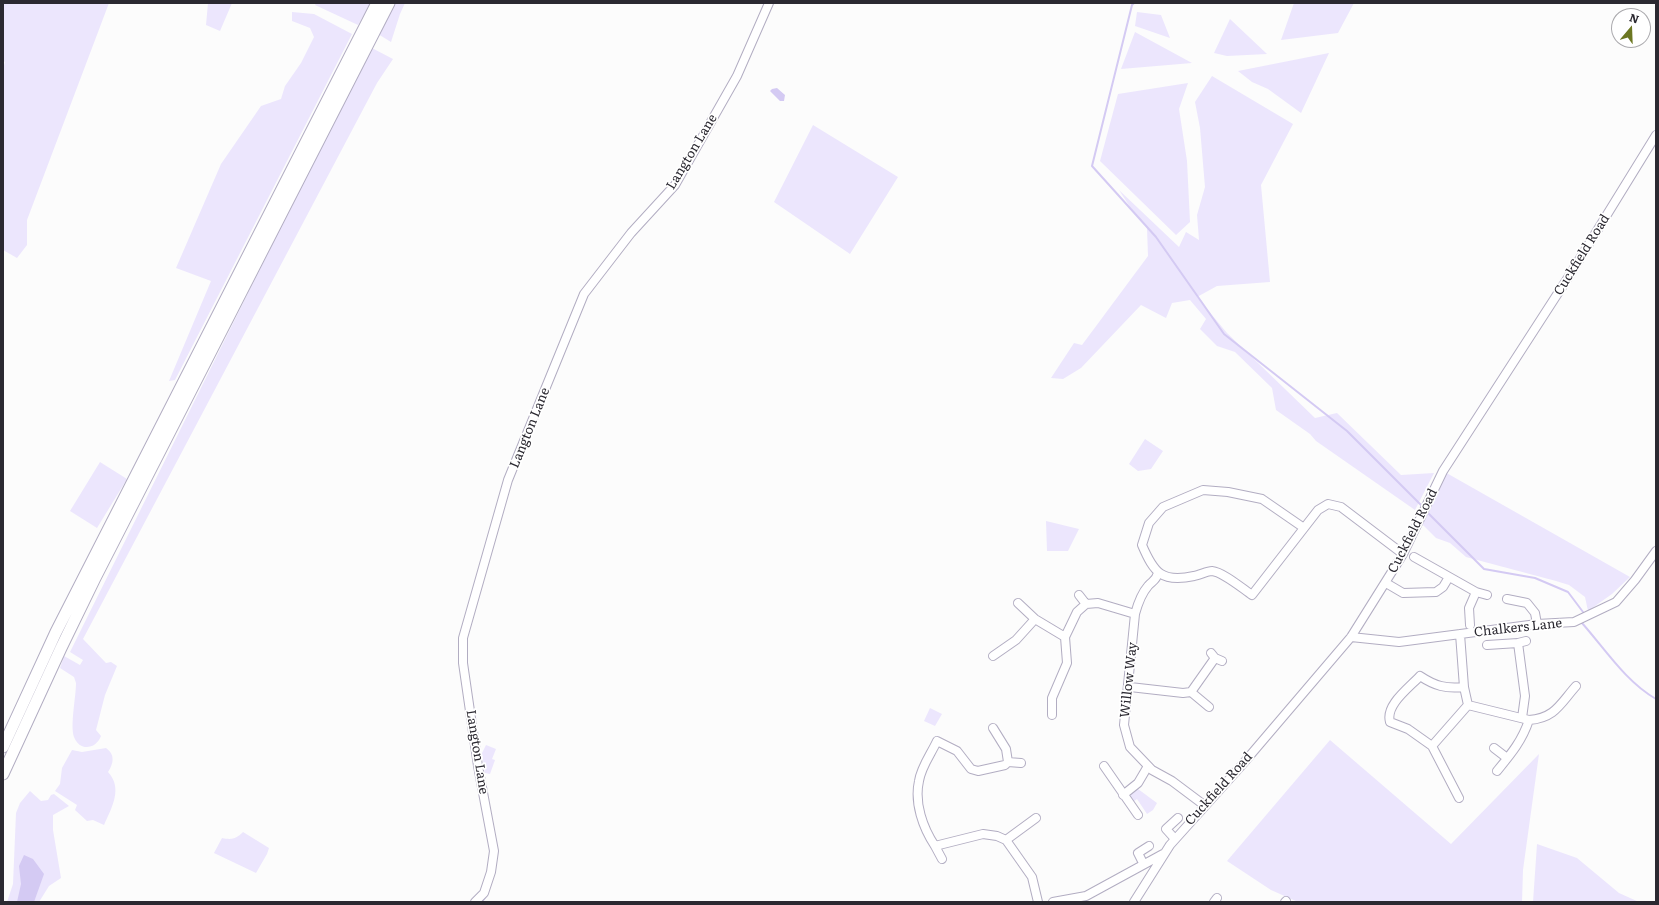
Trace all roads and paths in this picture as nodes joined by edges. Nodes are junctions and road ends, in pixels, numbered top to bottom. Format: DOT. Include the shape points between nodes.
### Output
graph roads {
  1 [pos="377,3"];
  2 [pos="389,3"];
  3 [pos="769,3"];
  4 [pos="1656,135"];
  5 [pos="1304,528"];
  6 [pos="1656,551"];
  7 [pos="1403,554"];
  8 [pos="1414,557"];
  9 [pos="1158,574"];
  10 [pos="1449,577"];
  11 [pos="1386,583"];
  12 [pos="1476,592"];
  13 [pos="1079,595"];
  14 [pos="1487,595"];
  15 [pos="1507,599"];
  16 [pos="1018,603"];
  17 [pos="1086,604"];
  18 [pos="1136,614"];
  19 [pos="1035,619"];
  20 [pos="1536,624"];
  21 [pos="1470,625"];
  22 [pos="1460,634"];
  23 [pos="1351,636"];
  24 [pos="1065,637"];
  25 [pos="1487,645"];
  26 [pos="993,656"];
  27 [pos="1216,657"];
  28 [pos="1464,686"];
  29 [pos="1576,686"];
  30 [pos="1130,687"];
  31 [pos="1191,692"];
  32 [pos="1468,706"];
  33 [pos="1209,707"];
  34 [pos="1052,715"];
  35 [pos="1525,719"];
  36 [pos="992,731"];
  37 [pos="1432,746"];
  38 [pos="3,747"];
  39 [pos="1494,748"];
  40 [pos="1507,758"];
  41 [pos="1008,762"];
  42 [pos="1021,763"];
  43 [pos="1104,766"];
  44 [pos="1148,766"];
  45 [pos="1496,770"];
  46 [pos="3,774"];
  47 [pos="1123,795"];
  48 [pos="1459,798"];
  49 [pos="1204,805"];
  50 [pos="1138,816"];
  51 [pos="1036,818"];
  52 [pos="1178,818"];
  53 [pos="1175,839"];
  54 [pos="1006,840"];
  55 [pos="935,846"];
  56 [pos="1149,846"];
  57 [pos="1163,853"];
  58 [pos="942,859"];
  59 [pos="1143,863"];
  60 [pos="475,902"];
  61 [pos="1038,902"];
  62 [pos="1053,902"];
  63 [pos="1134,902"];
  1 -- 38 [label="highway" via="56,632"];
  2 -- 46 [label="highway" via="95,578"];
  3 -- 60 [label="street, Langton Lane" via="737,76 675,185 631,233 584,294 508,480 463,638 463,663 494,851 484,893"];
  4 -- 7 [label="street, Cuckfield Road" via="1443,471"];
  5 -- 7 [label="street" via="1318,510 1328,504 1341,507"];
  5 -- 9 [label="street" via="1252,595 1212,571 1182,578"];
  5 -- 9 [label="street" via="1262,499 1203,490 1163,507 1148,523 1142,544 1148,561"];
  6 -- 20 [label="street, Chalkers Lane" via="1616,602 1574,622"];
  7 -- 11 [label="street, Cuckfield Road"];
  8 -- 10 [label="street"];
  9 -- 18 [label="street, Willow Way" via="1156,580 1140,596"];
  10 -- 11 [label="street" via="1443,587 1436,592 1403,593"];
  10 -- 12 [label="street"];
  11 -- 23 [label="street, Cuckfield Road"];
  12 -- 14 [label="street"];
  12 -- 21 [label="street" via="1469,608"];
  13 -- 17 [label="street"];
  15 -- 20 [label="street" via="1527,603 1535,613"];
  16 -- 19 [label="street"];
  17 -- 18 [label="street" via="1098,603"];
  17 -- 24 [label="street" via="1077,612"];
  18 -- 30 [label="street, Willow Way"];
  19 -- 24 [label="street"];
  19 -- 26 [label="street" via="1016,640"];
  20 -- 22 [label="street, Chalkers Lane"];
  22 -- 23 [label="street, Chalkers Lane" via="1399,642"];
  22 -- 28 [label="street"];
  23 -- 49 [label="street, Cuckfield Road" via="1241,766"];
  24 -- 34 [label="street" via="1067,663 1052,698"];
  25 -- 35 [label="street" via="1522,642"];
  27 -- 31 [label="street"];
  28 -- 32 [label="street"];
  28 -- 37 [label="street" via="1450,689 1433,685 1420,676 1391,707 1388,715 1390,722 1408,729"];
  29 -- 35 [label="street" via="1550,716"];
  30 -- 31 [label="street"];
  30 -- 44 [label="street, Willow Way" via="1124,725 1130,747"];
  31 -- 33 [label="street"];
  32 -- 35 [label="street"];
  32 -- 37 [label="street"];
  35 -- 40 [label="street" via="1524,736"];
  36 -- 41 [label="street" via="1006,749"];
  37 -- 48 [label="street"];
  39 -- 40 [label="street"];
  40 -- 45 [label="street"];
  41 -- 42 [label="street"];
  41 -- 55 [label="street" via="1005,765 978,771 971,769 958,751 939,738 921,774 918,788 922,821"];
  43 -- 47 [label="street"];
  44 -- 47 [label="street" via="1138,783"];
  44 -- 49 [label="street, Willow Way"];
  47 -- 50 [label="street"];
  49 -- 53 [label="street, Cuckfield Road"];
  51 -- 54 [label="street"];
  52 -- 53 [label="street" via="1166,829"];
  53 -- 57 [label="street, Cuckfield Road"];
  54 -- 55 [label="street" via="983,834"];
  54 -- 61 [label="street" via="1032,877"];
  55 -- 58 [label="street"];
  56 -- 59 [label="street" via="1138,854"];
  57 -- 59 [label="street"];
  57 -- 63 [label="street, Cuckfield Road"];
  59 -- 62 [label="street" via="1086,896"];
}
